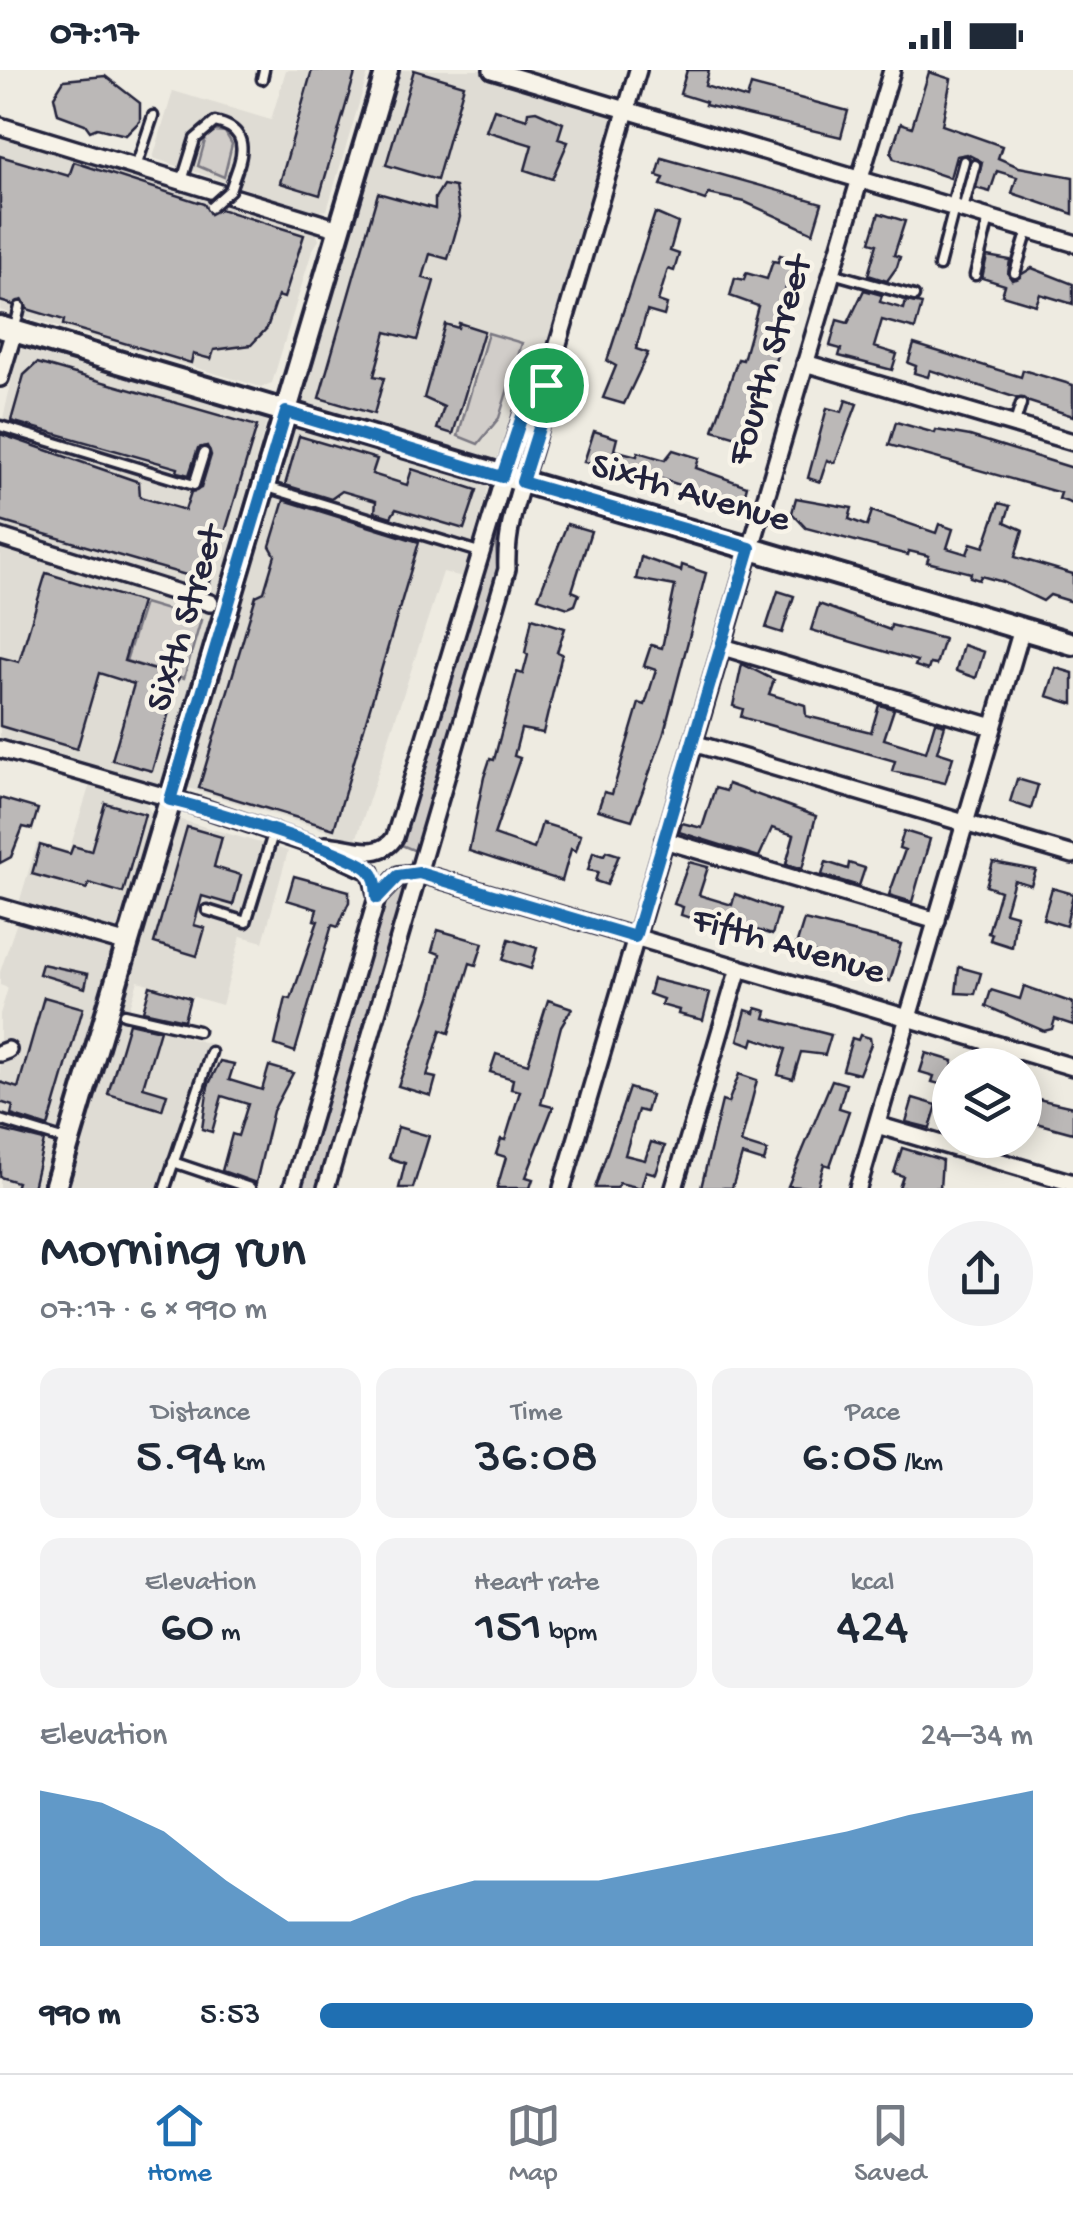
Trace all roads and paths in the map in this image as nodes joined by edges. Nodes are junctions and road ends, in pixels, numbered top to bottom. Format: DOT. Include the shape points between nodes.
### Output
graph roads {
  1 [pos="387,70"];
  2 [pos="492,70"];
  3 [pos="638,70"];
  4 [pos="892,70"];
  5 [pos="626,111"];
  6 [pos="153,116"];
  7 [pos="0,126"];
  8 [pos="964,161"];
  9 [pos="976,165"];
  10 [pos="136,167"];
  11 [pos="860,180"];
  12 [pos="182,181"];
  13 [pos="211,208"];
  14 [pos="956,208"];
  15 [pos="989,218"];
  16 [pos="339,229"];
  17 [pos="1028,230"];
  18 [pos="1073,243"];
  19 [pos="939,266"];
  20 [pos="832,273"];
  21 [pos="1015,273"];
  22 [pos="975,275"];
  23 [pos="914,296"];
  24 [pos="20,307"];
  25 [pos="7,329"];
  26 [pos="805,363"];
  27 [pos="0,378"];
  28 [pos="1021,404"];
  29 [pos="286,412"];
  30 [pos="1015,425"];
  31 [pos="0,426"];
  32 [pos="1073,442"];
  33 [pos="204,453"];
  34 [pos="512,480"];
  35 [pos="264,486"];
  36 [pos="0,537"];
  37 [pos="750,548"];
  38 [pos="480,552"];
  39 [pos="210,603"];
  40 [pos="1022,629"];
  41 [pos="1073,644"];
  42 [pos="723,647"];
  43 [pos="993,727"];
  44 [pos="693,743"];
  45 [pos="0,750"];
  46 [pos="170,800"];
  47 [pos="965,824"];
  48 [pos="273,834"];
  49 [pos="664,840"];
  50 [pos="310,844"];
  51 [pos="1073,855"];
  52 [pos="419,873"];
  53 [pos="377,898"];
  54 [pos="0,907"];
  55 [pos="207,910"];
  56 [pos="938,921"];
  57 [pos="635,937"];
  58 [pos="128,944"];
  59 [pos="739,968"];
  60 [pos="124,1014"];
  61 [pos="908,1018"];
  62 [pos="198,1031"];
  63 [pos="211,1052"];
  64 [pos="1073,1067"];
  65 [pos="0,1120"];
  66 [pos="877,1124"];
  67 [pos="69,1141"];
  68 [pos="173,1162"];
  69 [pos="1073,1183"];
  70 [pos="56,1188"];
  71 [pos="165,1188"];
  72 [pos="250,1188"];
  73 [pos="292,1188"];
  74 [pos="326,1188"];
  75 [pos="562,1188"];
  76 [pos="674,1188"];
  77 [pos="858,1188"];
  1 -- 16 [label="street, Sixth Street"];
  2 -- 5 [label="street"];
  3 -- 5 [label="street"];
  4 -- 11 [label="street, Fourth Street"];
  5 -- 11 [label="street"];
  5 -- 34 [label="street" via="546,385 544,412"];
  6 -- 10 [label="lane"];
  7 -- 10 [label="street"];
  8 -- 14 [label="lane"];
  9 -- 14 [label="lane"];
  10 -- 12 [label="street"];
  11 -- 14 [label="street"];
  11 -- 20 [label="street, Fourth Street"];
  12 -- 13 [label="lane, bridge" via="195,138 215,122 229,125 243,150 230,190"];
  12 -- 16 [label="street"];
  14 -- 15 [label="street"];
  14 -- 19 [label="lane"];
  15 -- 17 [label="street"];
  15 -- 22 [label="lane"];
  16 -- 29 [label="street, Sixth Street"];
  17 -- 18 [label="street"];
  17 -- 21 [label="lane"];
  20 -- 23 [label="lane"];
  20 -- 26 [label="street, Fourth Street"];
  24 -- 25 [label="lane"];
  25 -- 27 [label="street"];
  25 -- 29 [label="street, Sixth Avenue"];
  26 -- 30 [label="street"];
  26 -- 37 [label="street, Fourth Street"];
  28 -- 30 [label="lane"];
  29 -- 34 [label="street, Sixth Avenue"];
  29 -- 35 [label="street, Sixth Street"];
  30 -- 32 [label="street"];
  31 -- 33 [label="lane" via="194,485"];
  34 -- 37 [label="street, Sixth Avenue"];
  34 -- 38 [label="street"];
  34 -- 52 [label="street" via="508,570"];
  35 -- 38 [label="lane"];
  35 -- 46 [label="street, Sixth Street"];
  36 -- 39 [label="street"];
  37 -- 40 [label="street, Sixth Avenue"];
  37 -- 42 [label="street, Fourth Street"];
  38 -- 50 [label="street" via="390,845 368,851"];
  40 -- 41 [label="street, Sixth Avenue"];
  40 -- 43 [label="street"];
  42 -- 43 [label="street"];
  42 -- 44 [label="street, Fourth Street"];
  43 -- 47 [label="street"];
  44 -- 47 [label="street"];
  44 -- 49 [label="street, Fourth Street"];
  45 -- 46 [label="street"];
  46 -- 48 [label="street"];
  46 -- 58 [label="street, Sixth Street"];
  47 -- 51 [label="street"];
  47 -- 56 [label="street"];
  48 -- 50 [label="street"];
  48 -- 55 [label="lane" via="246,922"];
  49 -- 56 [label="street"];
  49 -- 57 [label="street, Fourth Street"];
  50 -- 53 [label="street" via="366,867"];
  52 -- 53 [label="street" via="398,876"];
  52 -- 57 [label="street, Fifth Avenue"];
  52 -- 74 [label="street"];
  53 -- 73 [label="street"];
  54 -- 58 [label="street"];
  56 -- 61 [label="street"];
  57 -- 59 [label="street, Fifth Avenue"];
  57 -- 75 [label="street, Fourth Street"];
  58 -- 67 [label="street, Sixth Street"];
  59 -- 61 [label="street, Fifth Avenue"];
  59 -- 76 [label="street"];
  60 -- 62 [label="lane"];
  61 -- 64 [label="street, Fifth Avenue"];
  61 -- 66 [label="street"];
  63 -- 68 [label="lane"];
  65 -- 67 [label="lane"];
  66 -- 69 [label="street"];
  66 -- 77 [label="street"];
  67 -- 70 [label="street, Sixth Street"];
  68 -- 71 [label="lane"];
  68 -- 72 [label="lane"];
}
